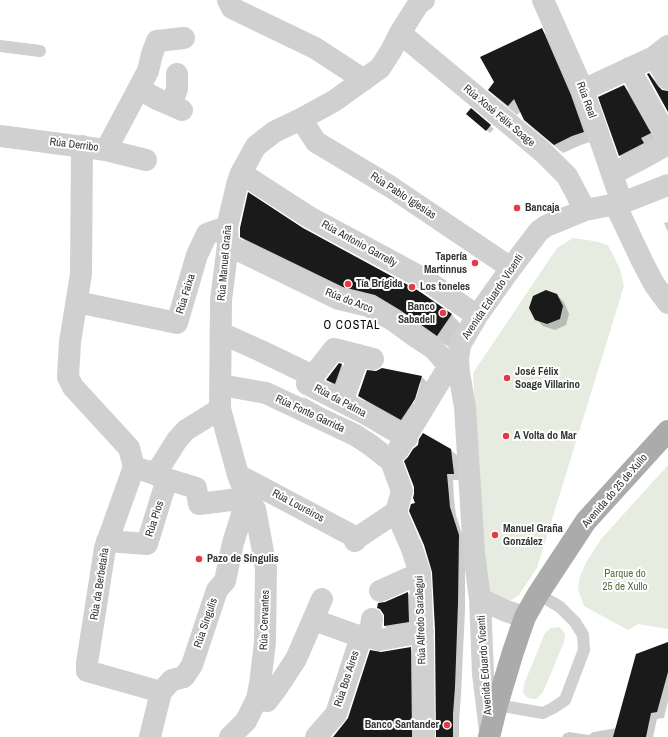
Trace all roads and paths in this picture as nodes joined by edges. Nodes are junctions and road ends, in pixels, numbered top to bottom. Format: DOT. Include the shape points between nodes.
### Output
graph roads {
  1 [pos="228,0"];
  2 [pos="423,0"];
  3 [pos="543,0"];
  4 [pos="400,33"];
  5 [pos="184,38"];
  6 [pos="0,46"];
  7 [pos="40,51"];
  8 [pos="661,51"];
  9 [pos="629,68"];
  10 [pos="177,74"];
  11 [pos="668,79"];
  12 [pos="364,80"];
  13 [pos="138,89"];
  14 [pos="584,90"];
  15 [pos="301,119"];
  16 [pos="0,136"];
  17 [pos="668,138"];
  18 [pos="668,144"];
  19 [pos="82,146"];
  20 [pos="106,150"];
  21 [pos="146,160"];
  22 [pos="241,173"];
  23 [pos="612,174"];
  24 [pos="668,185"];
  25 [pos="619,204"];
  26 [pos="585,210"];
  27 [pos="227,236"];
  28 [pos="511,268"];
  29 [pos="77,302"];
  30 [pos="668,303"];
  31 [pos="477,316"];
  32 [pos="221,333"];
  33 [pos="454,369"];
  34 [pos="310,374"];
  35 [pos="221,385"];
  36 [pos="342,402"];
  37 [pos="288,403"];
  38 [pos="220,409"];
  39 [pos="668,431"];
  40 [pos="407,438"];
  41 [pos="391,461"];
  42 [pos="151,473"];
  43 [pos="238,475"];
  44 [pos="247,498"];
  45 [pos="396,512"];
  46 [pos="107,541"];
  47 [pos="420,573"];
  48 [pos="380,591"];
  49 [pos="538,594"];
  50 [pos="322,599"];
  51 [pos="480,599"];
  52 [pos="525,617"];
  53 [pos="314,620"];
  54 [pos="365,630"];
  55 [pos="422,632"];
  56 [pos="161,692"];
  57 [pos="257,699"];
  58 [pos="497,705"];
  59 [pos="489,734"];
  60 [pos="239,735"];
  61 [pos="150,737"];
  62 [pos="316,737"];
  63 [pos="424,737"];
  1 -- 12 [label="street" via="232,8 315,48"];
  2 -- 4 [label="street, Rúa Manuel Graña"];
  3 -- 14 [label="street, Rúa Real"];
  4 -- 12 [label="street, Rúa Manuel Graña" via="380,68"];
  4 -- 26 [label="street, Rúa Xosé Félix Soage" via="543,152 567,176"];
  5 -- 13 [label="street" via="157,40 148,71"];
  6 -- 7 [label="lane"];
  8 -- 9 [label="street"];
  8 -- 11 [label="street"];
  9 -- 14 [label="street"];
  9 -- 17 [label="street"];
  10 -- 13 [label="street" via="177,107"];
  12 -- 15 [label="street, Rúa Manuel Graña" via="334,101"];
  13 -- 20 [label="street"];
  14 -- 23 [label="street, Rúa Real"];
  15 -- 22 [label="street, Rúa Manuel Graña" via="274,132 256,146"];
  15 -- 28 [label="street, Rúa Pablo Iglesias" via="316,142 391,187"];
  16 -- 19 [label="street, Rúa Derribo"];
  18 -- 23 [label="street"];
  19 -- 20 [label="street, Rúa Derribo"];
  19 -- 29 [label="street" via="81,274"];
  20 -- 21 [label="street, Rúa Derribo"];
  22 -- 27 [label="street, Rúa Manuel Graña"];
  22 -- 31 [label="street, Rúa Antonio Garrelly" via="309,217 426,280"];
  23 -- 25 [label="street, Rúa Real"];
  24 -- 25 [label="street, Avenida Eduardo Vicenti"];
  25 -- 26 [label="street, Avenida Eduardo Vicenti"];
  25 -- 30 [label="street, Rúa Real" via="642,261"];
  26 -- 28 [label="street, Avenida Eduardo Vicenti" via="539,231"];
  27 -- 29 [label="street, Rúa Faixa" via="206,234 197,255 177,323"];
  27 -- 32 [label="street, Rúa Manuel Graña" via="221,300"];
  27 -- 33 [label="street, Rúa do Arco" via="339,299 369,306 433,348"];
  28 -- 31 [label="street, Avenida Eduardo Vicenti"];
  29 -- 42 [label="street" via="70,342 68,377 73,387"];
  31 -- 33 [label="street, Avenida Eduardo Vicenti" via="460,345"];
  32 -- 34 [label="street, Rúa da Palma"];
  32 -- 35 [label="street, Rúa Manuel Graña"];
  33 -- 40 [label="street"];
  33 -- 51 [label="street, Avenida Eduardo Vicenti" via="465,408 474,552"];
  34 -- 36 [label="street, Rúa da Palma" via="307,384"];
  34 -- 36 [label="street" via="334,349 366,357"];
  34 -- 37 [label="street"];
  35 -- 37 [label="street, Rúa Fonte Garrida" via="266,393"];
  35 -- 38 [label="street, Rúa Manuel Graña"];
  36 -- 40 [label="street, Rúa da Palma"];
  37 -- 41 [label="street, Rúa Fonte Garrida" via="355,435"];
  38 -- 42 [label="street, Rúa da Berbetaña" via="186,430 160,467"];
  38 -- 43 [label="street, Rúa Manuel Graña"];
  39 -- 49 [label="main road, Avenida do 25 de Xullo" via="586,521"];
  40 -- 41 [label="street"];
  41 -- 45 [label="street" via="402,491"];
  42 -- 44 [label="street" via="196,488 199,504"];
  42 -- 46 [label="street, Rúa da Berbetaña"];
  42 -- 46 [label="street, Rúa Pios" via="147,544"];
  43 -- 44 [label="street, Rúa Manuel Graña"];
  43 -- 45 [label="street, Rúa Loureiros" via="356,540"];
  44 -- 56 [label="street, Rúa Síngulis" via="233,543 225,581 217,590 192,665 184,677 172,680"];
  44 -- 57 [label="street, Rúa Cervantes" via="255,509 266,568 265,642"];
  45 -- 47 [label="street, Rúa Alfredo Saralegui"];
  46 -- 56 [label="street, Rúa da Berbetaña" via="87,671"];
  47 -- 48 [label="street"];
  47 -- 55 [label="street, Rúa Alfredo Saralegui"];
  49 -- 52 [label="main road, Avenida do 25 de Xullo"];
  49 -- 58 [label="lane" via="560,607 575,622 583,635 584,650 565,700 553,708 543,713"];
  50 -- 53 [label="street"];
  51 -- 52 [label="street, Avenida Eduardo Vicenti"];
  51 -- 59 [label="street, Avenida Eduardo Vicenti"];
  52 -- 58 [label="main road, Avenida do 25 de Xullo"];
  53 -- 54 [label="street"];
  53 -- 57 [label="street" via="296,660 277,688 266,701"];
  54 -- 55 [label="street" via="379,640"];
  54 -- 62 [label="street, Rúa Bos Aires" via="336,714"];
  55 -- 63 [label="street, Rúa Alfredo Saralegui"];
  56 -- 61 [label="street"];
  57 -- 60 [label="street, Rúa Cervantes"];
  58 -- 59 [label="main road, Avenida do 25 de Xullo"];
}
